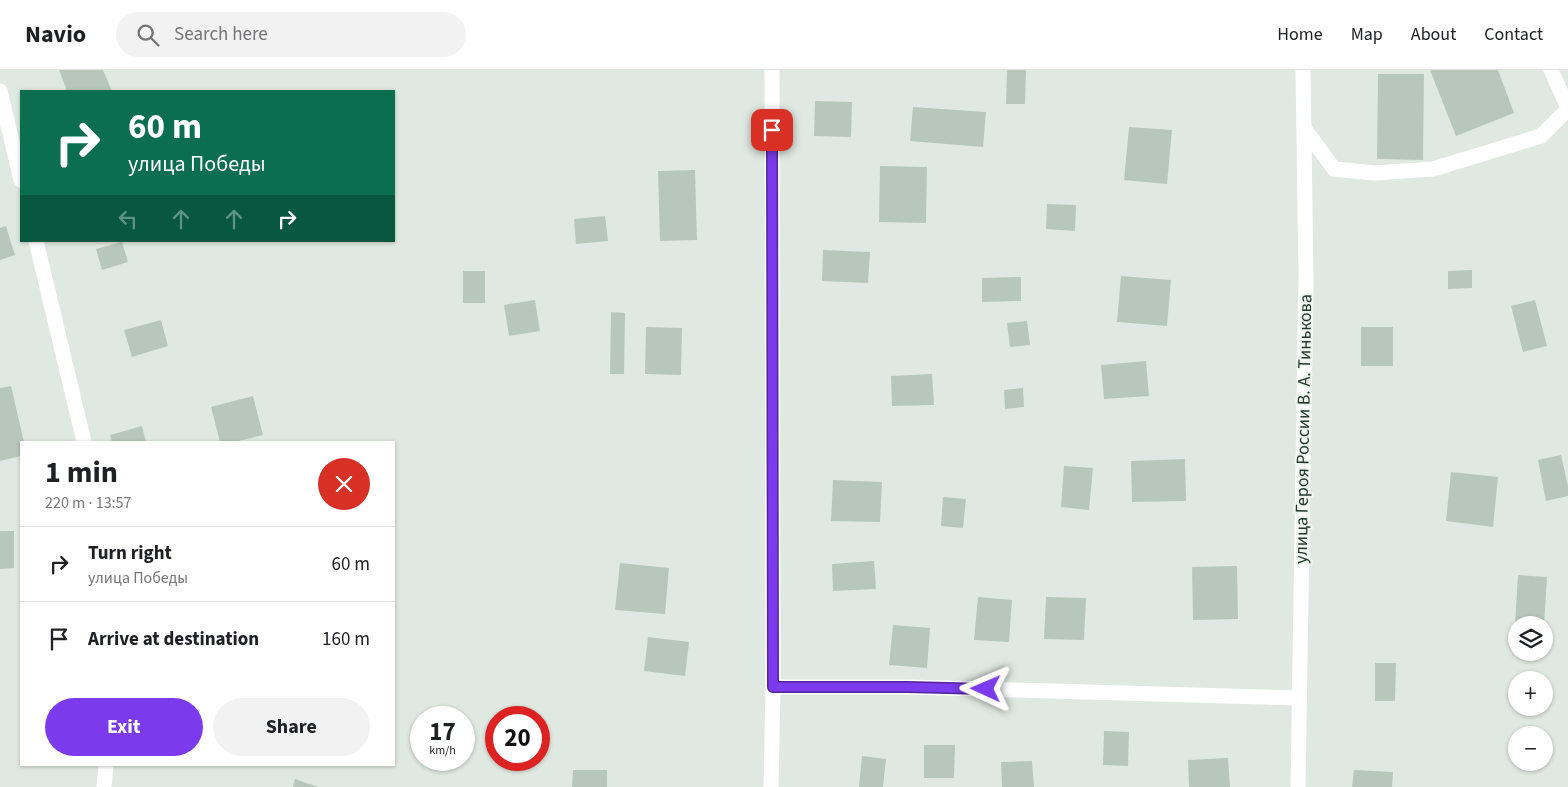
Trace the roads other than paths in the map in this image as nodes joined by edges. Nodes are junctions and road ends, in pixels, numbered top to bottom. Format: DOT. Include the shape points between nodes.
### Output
graph roads {
  1 [pos="772,70"];
  2 [pos="1303,70"];
  3 [pos="1551,70"];
  4 [pos="0,91"];
  5 [pos="1568,108"];
  6 [pos="1304,128"];
  7 [pos="20,176"];
  8 [pos="36,242"];
  9 [pos="84,441"];
  10 [pos="773,687"];
  11 [pos="1299,698"];
  12 [pos="106,766"];
  13 [pos="104,787"];
  14 [pos="771,787"];
  15 [pos="1298,787"];
  1 -- 10 [label="street"];
  2 -- 6 [label="street, улица Героя России В. А. Тинькова"];
  3 -- 5 [label="street"];
  4 -- 7 [label="street"];
  5 -- 6 [label="street" via="1541,136 1433,170 1375,174 1334,169"];
  6 -- 11 [label="street, улица Героя России В. А. Тинькова" via="1306,278"];
  8 -- 9 [label="street"];
  10 -- 11 [label="street" via="908,687"];
  10 -- 14 [label="street"];
  11 -- 15 [label="street, улица Героя России В. А. Тинькова"];
  12 -- 13 [label="street"];
}
